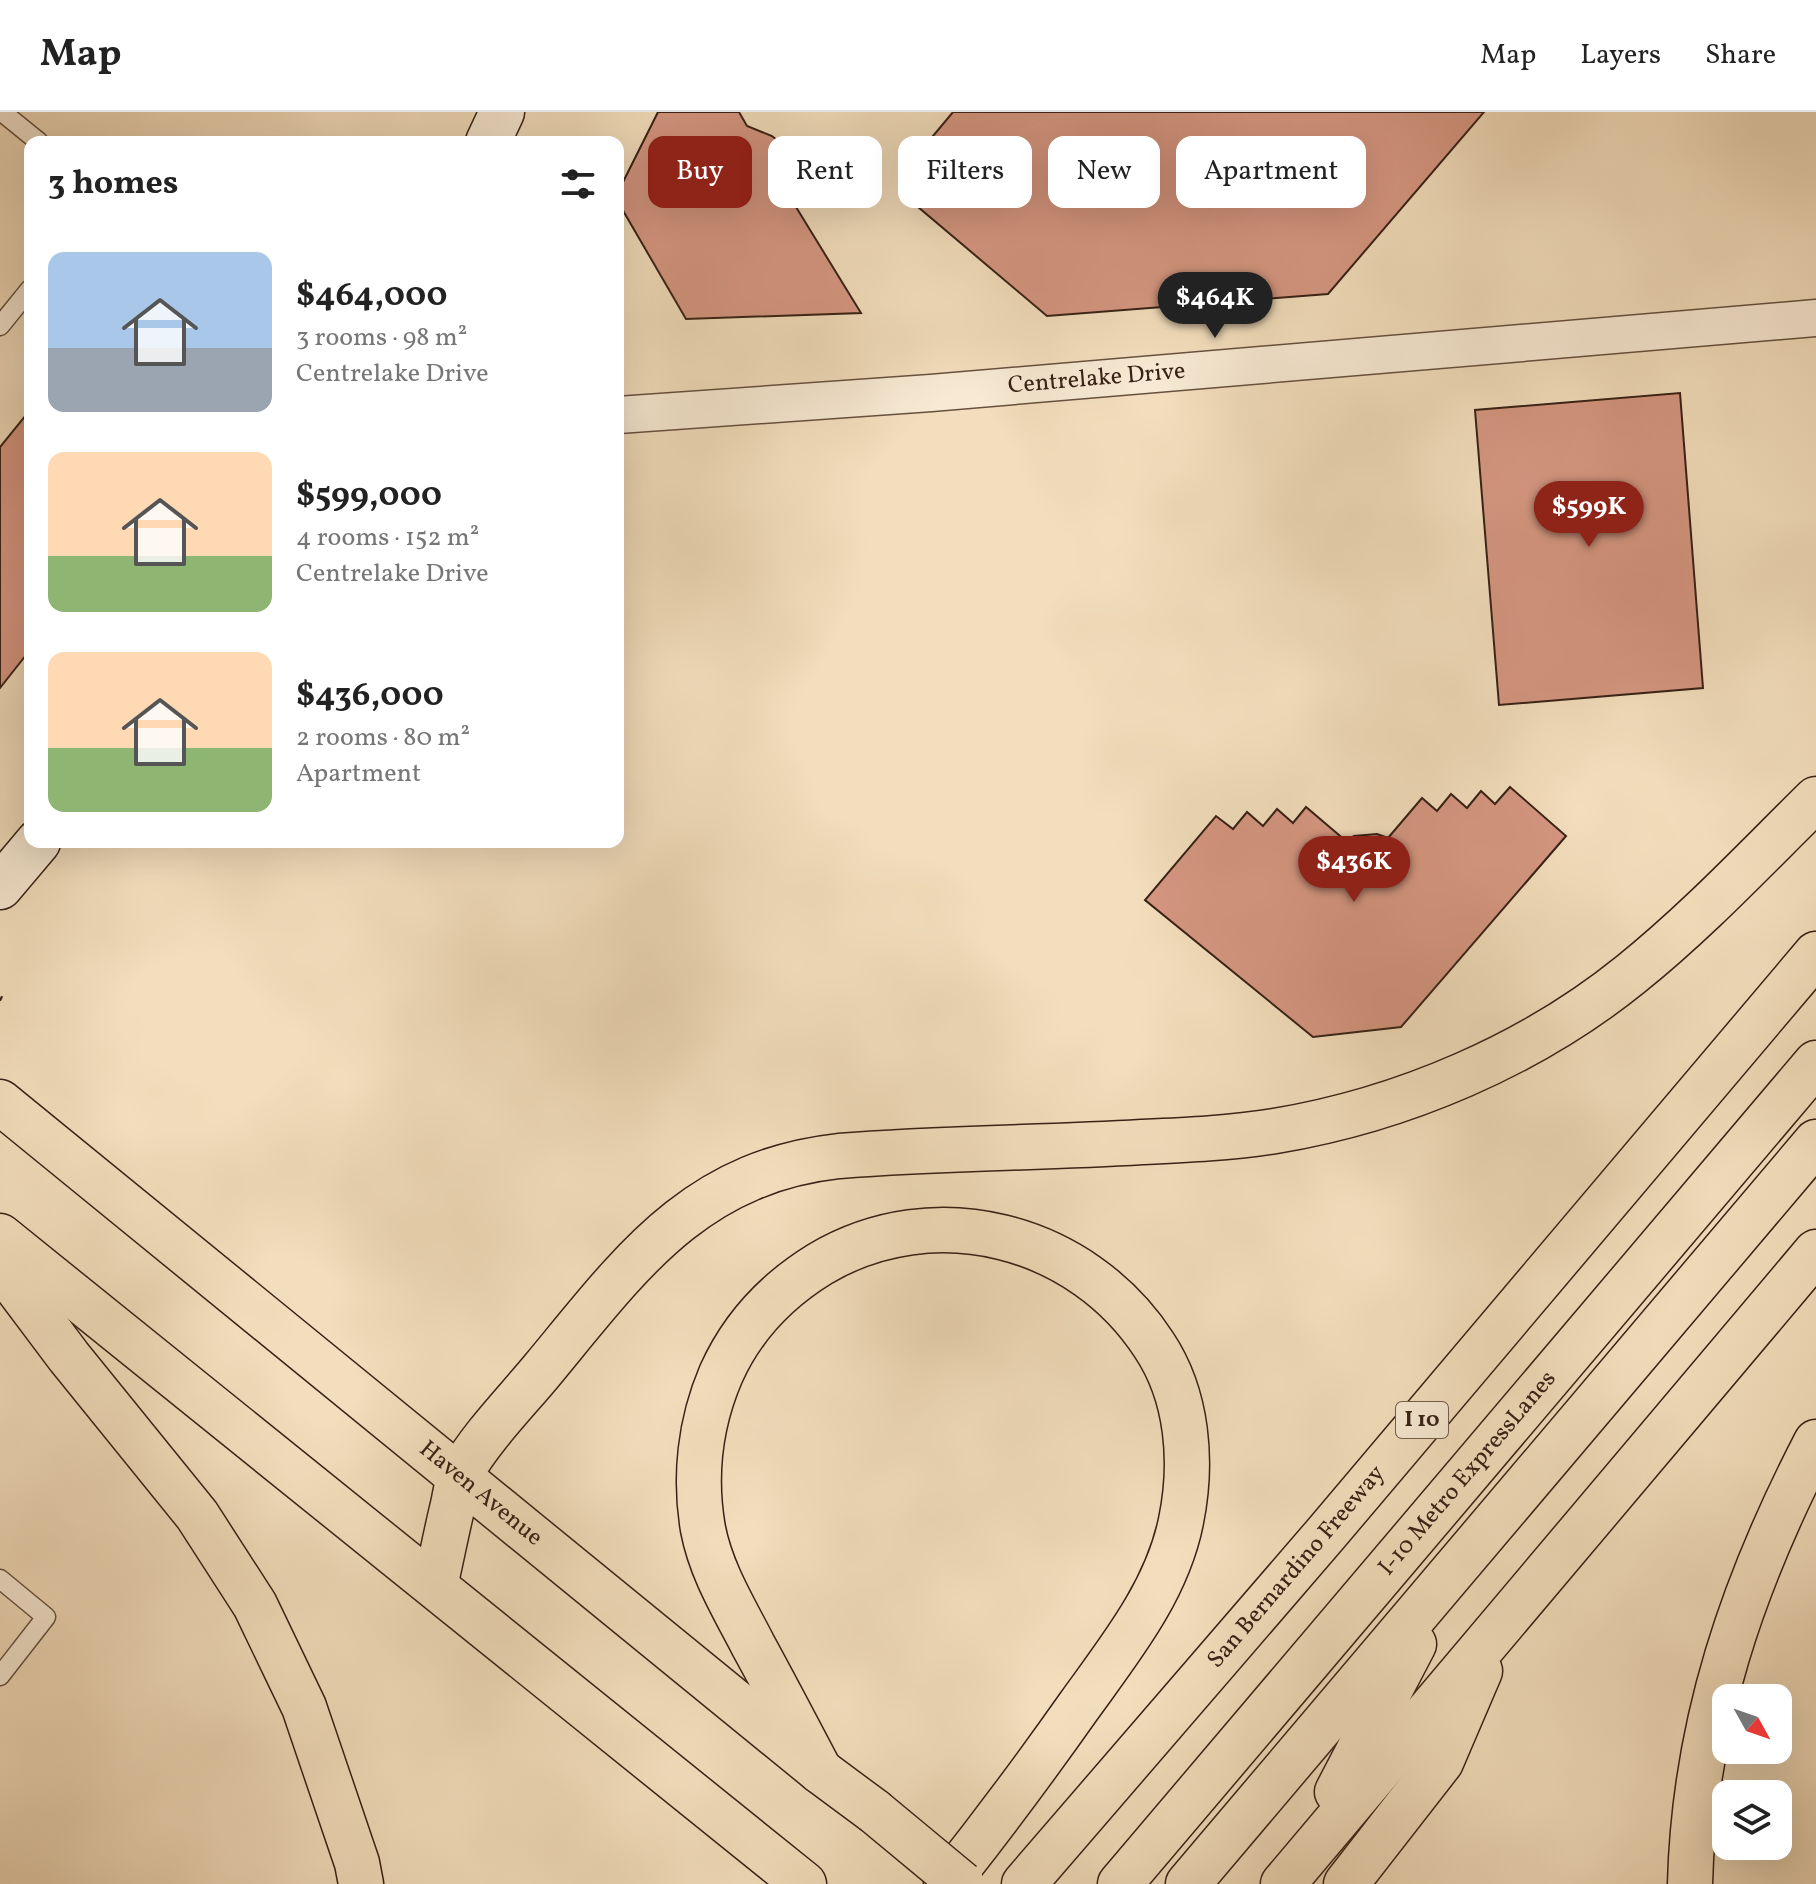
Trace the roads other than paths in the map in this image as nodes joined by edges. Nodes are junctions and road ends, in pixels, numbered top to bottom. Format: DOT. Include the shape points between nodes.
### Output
graph roads {
  1 [pos="2,112"];
  2 [pos="502,112"];
  3 [pos="32,136"];
  4 [pos="491,136"];
  5 [pos="24,296"];
  6 [pos="1816,318"];
  7 [pos="0,326"];
  8 [pos="624,415"];
  9 [pos="1816,799"];
  10 [pos="33,848"];
  11 [pos="0,887"];
  12 [pos="1816,954"];
  13 [pos="1816,1063"];
  14 [pos="0,1102"];
  15 [pos="1816,1142"];
  16 [pos="0,1236"];
  17 [pos="1816,1252"];
  18 [pos="0,1265"];
  19 [pos="1816,1442"];
  20 [pos="460,1475"];
  21 [pos="1449,1575"];
  22 [pos="0,1579"];
  23 [pos="435,1586"];
  24 [pos="1498,1628"];
  25 [pos="0,1676"];
  26 [pos="820,1771"];
  27 [pos="1292,1873"];
  28 [pos="361,1884"];
  29 [pos="804,1884"];
  30 [pos="946,1884"];
  31 [pos="962,1884"];
  32 [pos="1024,1884"];
  33 [pos="1120,1884"];
  34 [pos="1188,1884"];
  35 [pos="1346,1884"];
  36 [pos="1690,1884"];
  1 -- 3 [label="lane"];
  2 -- 4 [label="main road"];
  5 -- 7 [label="lane"];
  6 -- 8 [label="street, Centrelake Drive"];
  9 -- 20 [label="main road" via="1631,974 1522,1045 1412,1096 1273,1132 825,1158 780,1167 733,1185 698,1206 630,1264"];
  10 -- 11 [label="main road"];
  12 -- 32 [label="main road, San Bernardino Freeway / I 10"];
  13 -- 33 [label="main road, I-10 Metro ExpressLanes"];
  14 -- 20 [label="main road, Haven Avenue"];
  15 -- 21 [label="main road"];
  16 -- 23 [label="main road"];
  17 -- 24 [label="main road"];
  18 -- 28 [label="main road" via="197,1515 255,1605 304,1707"];
  19 -- 36 [label="main road" via="1778,1515 1733,1633 1699,1776"];
  20 -- 23 [label="main road"];
  20 -- 26 [label="main road, Haven Avenue"];
  21 -- 27 [label="main road"];
  21 -- 34 [label="main road"];
  22 -- 25 [label="lane" via="46,1617"];
  23 -- 29 [label="main road"];
  24 -- 27 [label="main road"];
  24 -- 35 [label="main road" via="1441,1762"];
  26 -- 30 [label="main road" via="710,1557 699,1501 701,1451 705,1419 722,1373 761,1311 804,1274 853,1247 903,1233 959,1230 998,1235 1047,1251 1107,1291 1156,1347 1185,1432 1183,1514 1168,1568 1150,1603"];
  26 -- 31 [label="main road, Haven Avenue, bridge"];
}
